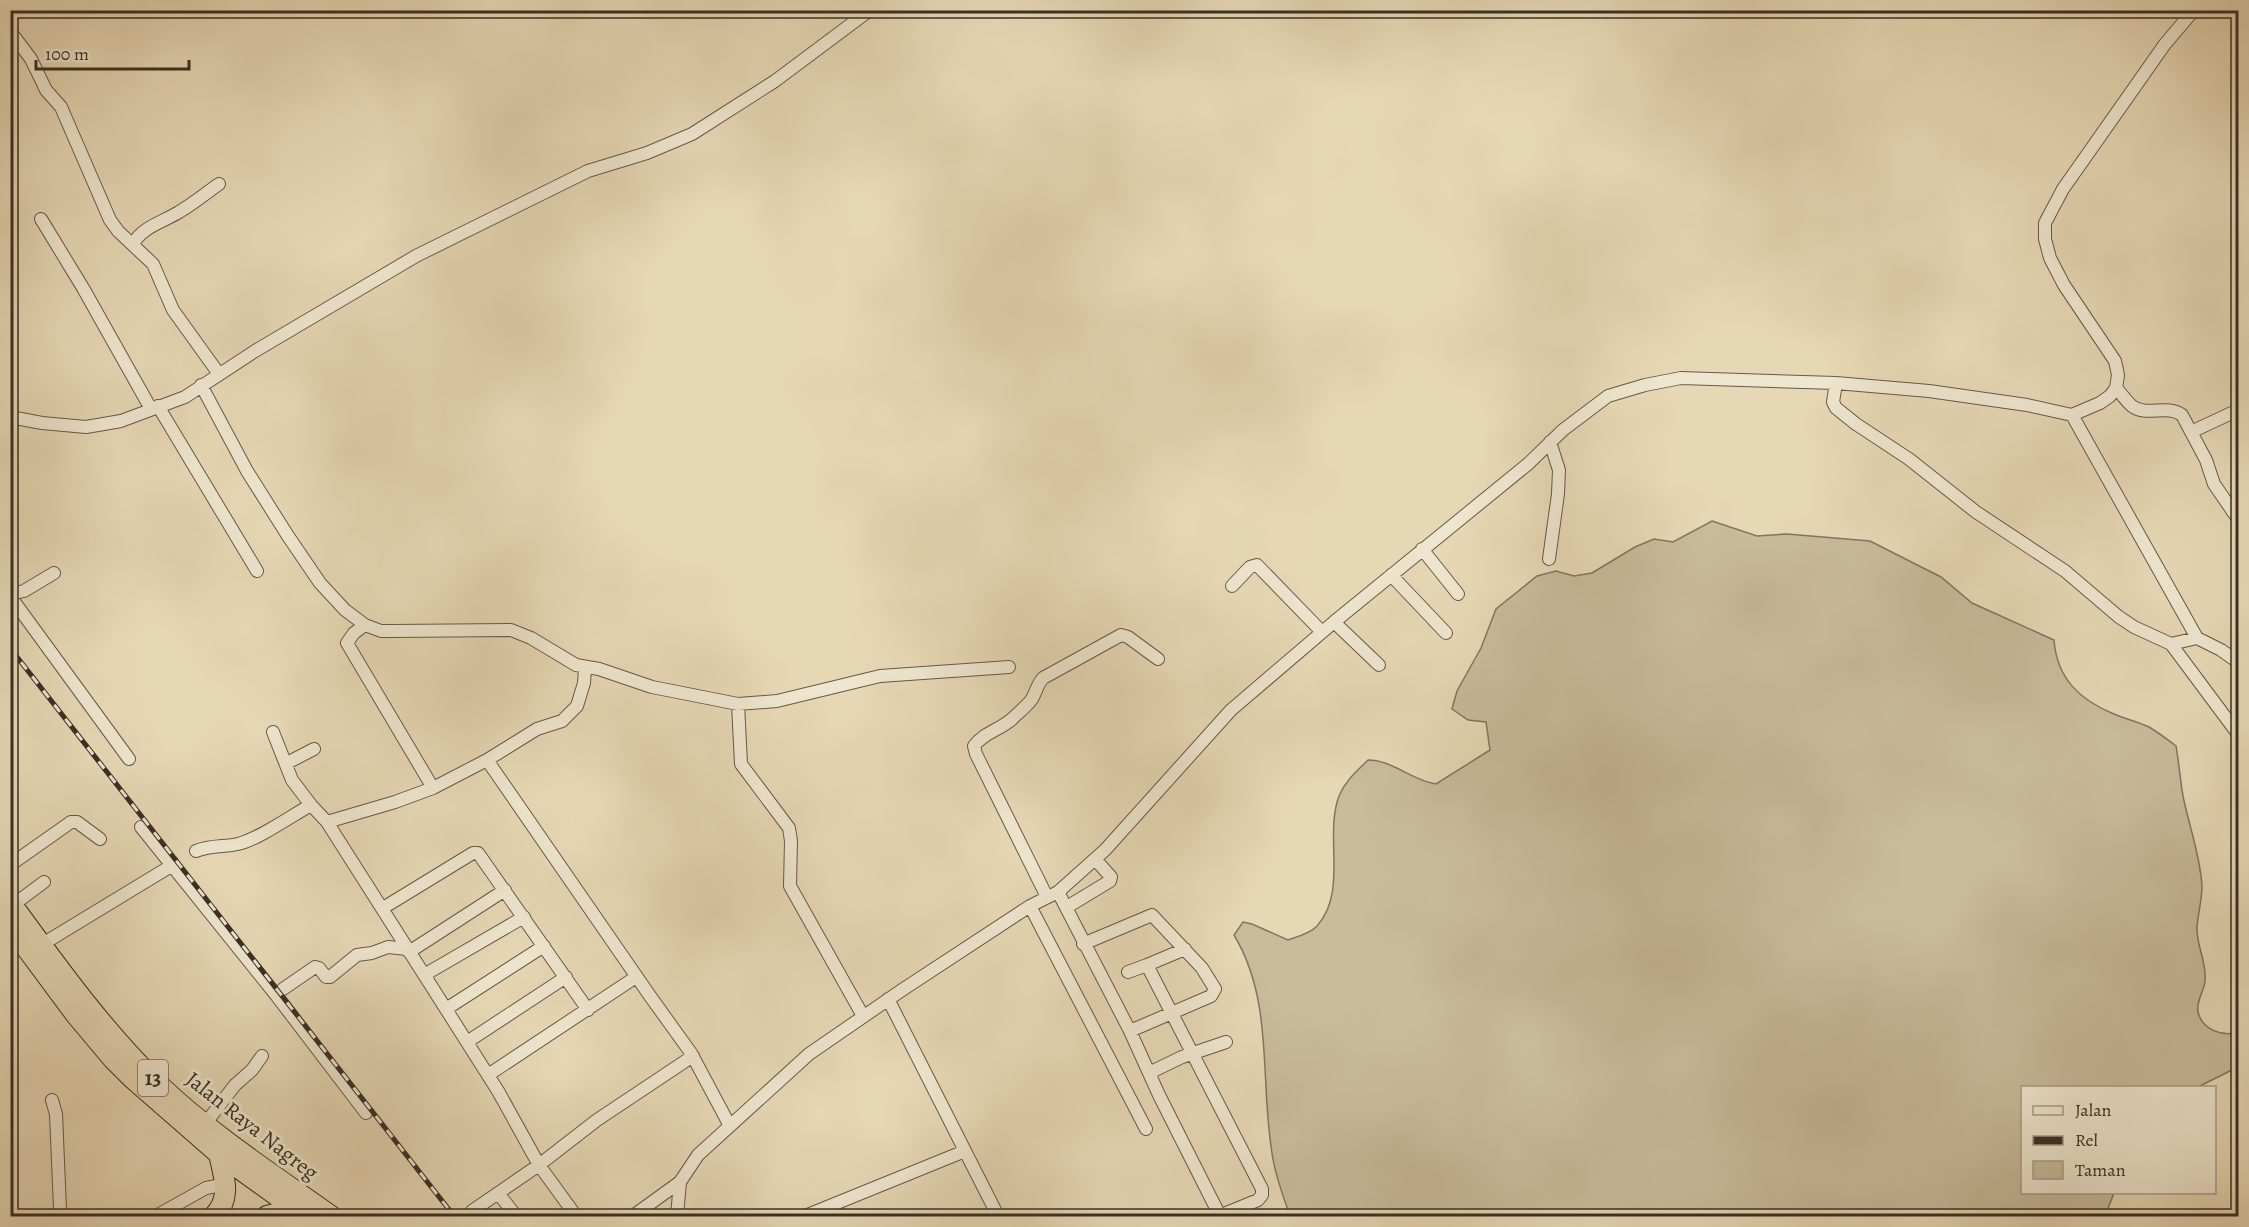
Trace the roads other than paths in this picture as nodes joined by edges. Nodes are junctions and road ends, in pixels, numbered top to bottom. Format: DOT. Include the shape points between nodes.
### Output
graph roads {
  1 [pos="870,10"];
  2 [pos="2194,10"];
  3 [pos="10,31"];
  4 [pos="219,184"];
  5 [pos="41,219"];
  6 [pos="132,244"];
  7 [pos="219,374"];
  8 [pos="1836,383"];
  9 [pos="201,385"];
  10 [pos="2116,388"];
  11 [pos="154,407"];
  12 [pos="2238,410"];
  13 [pos="2072,415"];
  14 [pos="10,417"];
  15 [pos="2191,432"];
  16 [pos="1550,442"];
  17 [pos="2238,519"];
  18 [pos="1422,549"];
  19 [pos="1549,559"];
  20 [pos="257,571"];
  21 [pos="54,573"];
  22 [pos="1391,575"];
  23 [pos="1232,586"];
  24 [pos="1458,594"];
  25 [pos="10,595"];
  26 [pos="1334,622"];
  27 [pos="365,625"];
  28 [pos="1322,632"];
  29 [pos="1446,633"];
  30 [pos="2197,638"];
  31 [pos="2171,644"];
  32 [pos="1158,658"];
  33 [pos="2238,662"];
  34 [pos="1379,665"];
  35 [pos="1009,667"];
  36 [pos="585,668"];
  37 [pos="738,704"];
  38 [pos="273,732"];
  39 [pos="2238,734"];
  40 [pos="314,749"];
  41 [pos="129,759"];
  42 [pos="487,760"];
  43 [pos="287,764"];
  44 [pos="433,788"];
  45 [pos="311,805"];
  46 [pos="327,822"];
  47 [pos="141,827"];
  48 [pos="100,839"];
  49 [pos="196,851"];
  50 [pos="1095,859"];
  51 [pos="172,864"];
  52 [pos="10,865"];
  53 [pos="44,882"];
  54 [pos="505,890"];
  55 [pos="1052,894"];
  56 [pos="12,904"];
  57 [pos="1030,906"];
  58 [pos="1066,907"];
  59 [pos="383,908"];
  60 [pos="524,917"];
  61 [pos="10,926"];
  62 [pos="1083,944"];
  63 [pos="42,945"];
  64 [pos="544,946"];
  65 [pos="1185,949"];
  66 [pos="408,951"];
  67 [pos="1148,965"];
  68 [pos="1128,972"];
  69 [pos="424,975"];
  70 [pos="566,977"];
  71 [pos="636,977"];
  72 [pos="279,992"];
  73 [pos="888,999"];
  74 [pos="446,1009"];
  75 [pos="588,1010"];
  76 [pos="1174,1013"];
  77 [pos="863,1016"];
  78 [pos="1130,1031"];
  79 [pos="467,1042"];
  80 [pos="1226,1042"];
  81 [pos="1193,1054"];
  82 [pos="262,1056"];
  83 [pos="693,1056"];
  84 [pos="1149,1073"];
  85 [pos="488,1075"];
  86 [pos="52,1100"];
  87 [pos="366,1113"];
  88 [pos="205,1124"];
  89 [pos="730,1126"];
  90 [pos="1146,1129"];
  91 [pos="965,1151"];
  92 [pos="219,1155"];
  93 [pos="539,1165"];
  94 [pos="680,1182"];
  95 [pos="226,1184"];
  96 [pos="498,1193"];
  97 [pos="472,1211"];
  98 [pos="287,1214"];
  99 [pos="63,1216"];
  100 [pos="156,1216"];
  101 [pos="214,1216"];
  102 [pos="331,1216"];
  103 [pos="516,1216"];
  104 [pos="576,1216"];
  105 [pos="633,1216"];
  106 [pos="677,1216"];
  107 [pos="805,1216"];
  108 [pos="998,1216"];
  109 [pos="1220,1216"];
  1 -- 7 [label="street" via="775,81 692,134 588,171 416,256"];
  2 -- 10 [label="street" via="2144,73 2063,189 2045,223 2050,258 2115,361"];
  3 -- 6 [label="street" via="61,107 110,220"];
  4 -- 6 [label="street" via="180,212 144,231"];
  5 -- 11 [label="street"];
  6 -- 7 [label="street" via="153,264 173,310"];
  7 -- 9 [label="street"];
  8 -- 13 [label="street" via="1929,391"];
  8 -- 16 [label="street" via="1681,378 1608,396"];
  8 -- 31 [label="street" via="1833,402 1856,424 2065,571 2119,617"];
  9 -- 11 [label="street" via="185,397"];
  9 -- 27 [label="street" via="248,471 320,583"];
  10 -- 13 [label="street" via="2100,403"];
  10 -- 15 [label="street" via="2140,409 2179,412"];
  11 -- 14 [label="street" via="121,421 86,427"];
  11 -- 20 [label="street"];
  12 -- 15 [label="street"];
  13 -- 30 [label="street"];
  15 -- 17 [label="street" via="2214,484"];
  16 -- 18 [label="street"];
  16 -- 19 [label="street" via="1559,470"];
  18 -- 22 [label="street"];
  18 -- 24 [label="street"];
  21 -- 25 [label="street"];
  22 -- 26 [label="street"];
  22 -- 29 [label="street"];
  23 -- 28 [label="street" via="1257,565"];
  25 -- 41 [label="street"];
  26 -- 28 [label="street"];
  26 -- 34 [label="street"];
  27 -- 36 [label="street" via="381,631 511,630"];
  27 -- 44 [label="street" via="346,644"];
  28 -- 50 [label="street" via="1231,710"];
  30 -- 31 [label="street"];
  30 -- 33 [label="street"];
  31 -- 39 [label="street"];
  32 -- 55 [label="street" via="1121,635 1043,678 1033,698 1013,718 980,737 974,746"];
  35 -- 37 [label="street" via="880,676 777,701"];
  36 -- 37 [label="street" via="652,687"];
  36 -- 42 [label="street" via="581,696 571,714 537,729"];
  37 -- 77 [label="street" via="741,764 789,828 790,886"];
  38 -- 43 [label="street"];
  40 -- 43 [label="street"];
  42 -- 44 [label="street"];
  42 -- 71 [label="street"];
  43 -- 45 [label="street" via="292,780"];
  44 -- 46 [label="street"];
  45 -- 46 [label="street"];
  45 -- 49 [label="street" via="250,840"];
  46 -- 59 [label="street"];
  47 -- 51 [label="street"];
  48 -- 52 [label="street" via="77,822 71,822"];
  50 -- 55 [label="street"];
  50 -- 58 [label="street" via="1111,877 1110,881"];
  51 -- 63 [label="street"];
  51 -- 72 [label="street"];
  53 -- 56 [label="street"];
  54 -- 59 [label="street" via="475,853"];
  54 -- 60 [label="street"];
  54 -- 66 [label="street"];
  55 -- 57 [label="street"];
  55 -- 58 [label="street"];
  56 -- 63 [label="highway, Jalan Raya Nagreg / 13"];
  57 -- 73 [label="street"];
  57 -- 90 [label="street"];
  58 -- 62 [label="street"];
  59 -- 66 [label="street"];
  60 -- 64 [label="street"];
  60 -- 69 [label="street"];
  61 -- 92 [label="highway, Jalan Raya Nagreg / 13" via="113,1059"];
  62 -- 65 [label="street" via="1152,915"];
  62 -- 78 [label="street"];
  63 -- 88 [label="highway, Jalan Raya Nagreg / 13" via="120,1044 157,1083"];
  64 -- 70 [label="street"];
  64 -- 74 [label="street"];
  65 -- 67 [label="street"];
  65 -- 76 [label="street" via="1215,989 1211,996"];
  66 -- 69 [label="street"];
  66 -- 72 [label="street" via="388,947 357,956 330,977 315,967"];
  67 -- 68 [label="street"];
  67 -- 76 [label="street"];
  69 -- 74 [label="street"];
  70 -- 75 [label="street"];
  70 -- 79 [label="street"];
  71 -- 75 [label="street"];
  71 -- 83 [label="street"];
  72 -- 87 [label="street"];
  73 -- 77 [label="street"];
  73 -- 91 [label="street"];
  74 -- 79 [label="street"];
  75 -- 85 [label="street"];
  76 -- 78 [label="street"];
  76 -- 81 [label="street"];
  77 -- 89 [label="street" via="809,1054"];
  78 -- 84 [label="street"];
  79 -- 85 [label="street"];
  80 -- 81 [label="street"];
  81 -- 84 [label="street"];
  81 -- 109 [label="street" via="1262,1189 1258,1200"];
  82 -- 88 [label="street"];
  83 -- 89 [label="street"];
  83 -- 93 [label="street" via="597,1120"];
  84 -- 109 [label="street"];
  85 -- 93 [label="street"];
  86 -- 99 [label="street"];
  88 -- 102 [label="highway, Jalan Raya Nagreg / 13"];
  89 -- 94 [label="street" via="698,1155"];
  91 -- 107 [label="street"];
  91 -- 108 [label="street"];
  92 -- 95 [label="highway"];
  92 -- 98 [label="highway, Jalan Raya Nagreg / 13"];
  93 -- 96 [label="street"];
  93 -- 104 [label="street"];
  94 -- 105 [label="street"];
  94 -- 106 [label="street"];
  95 -- 100 [label="street" via="206,1188"];
  95 -- 101 [label="highway" via="220,1210"];
  96 -- 97 [label="street"];
  96 -- 103 [label="street"];
}
